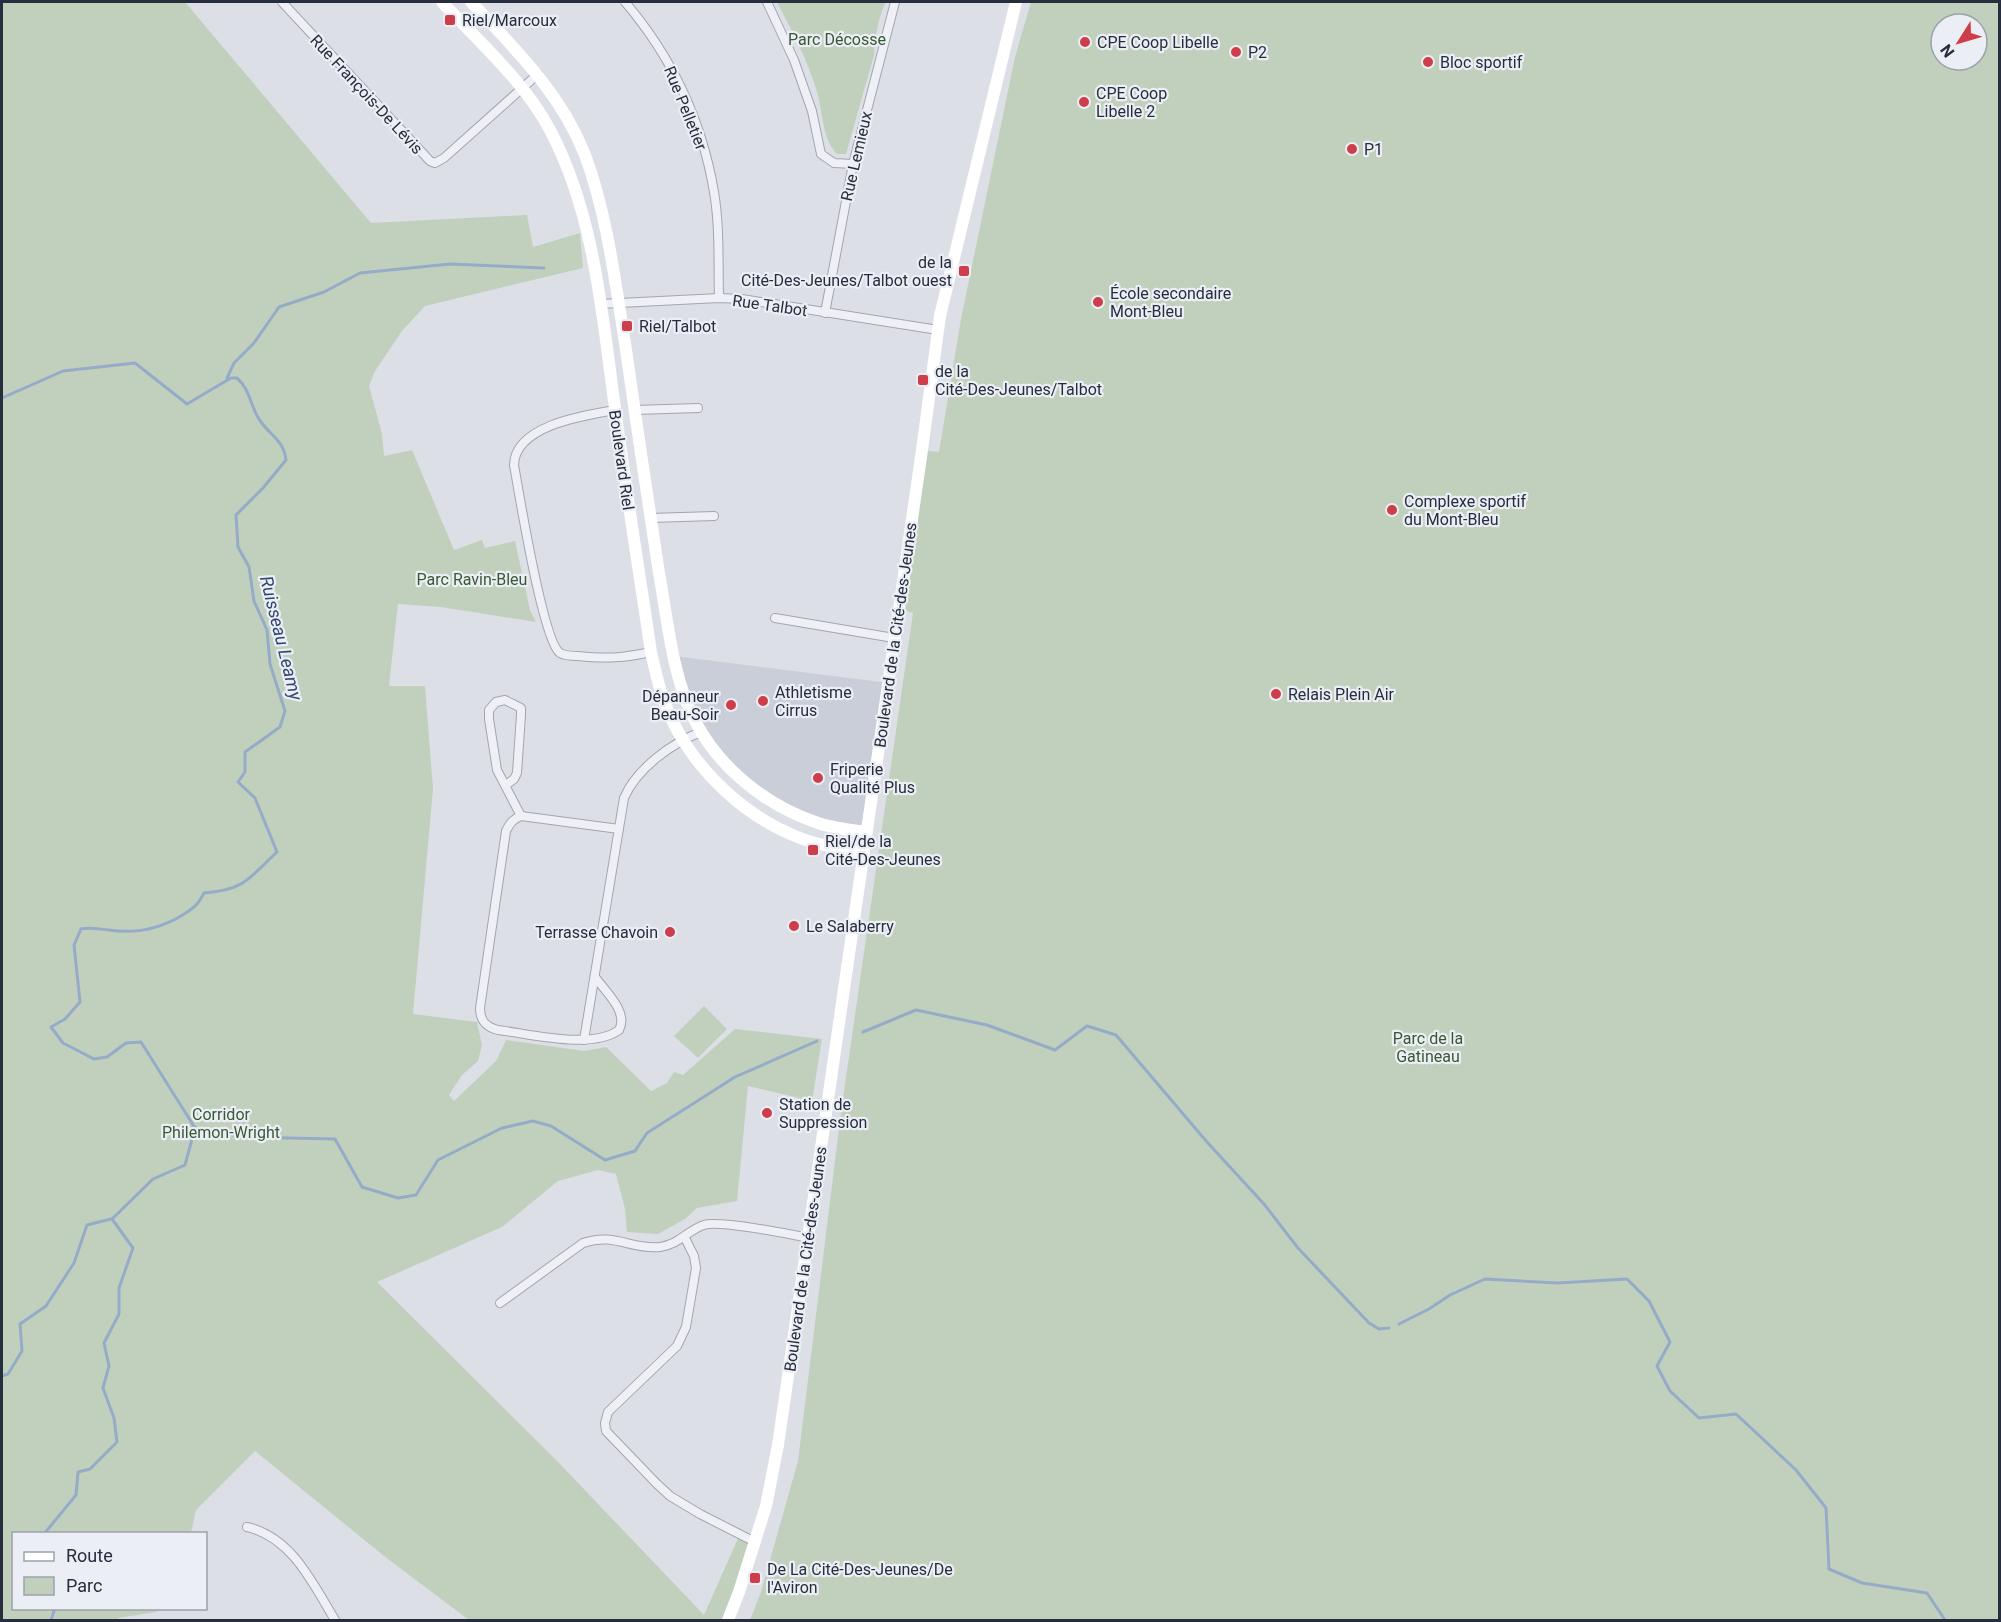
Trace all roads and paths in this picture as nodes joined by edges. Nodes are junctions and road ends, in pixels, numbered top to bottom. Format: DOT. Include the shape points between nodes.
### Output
graph roads {
  1 [pos="282,2"];
  2 [pos="442,2"];
  3 [pos="471,2"];
  4 [pos="625,2"];
  5 [pos="767,2"];
  6 [pos="895,2"];
  7 [pos="1016,3"];
  8 [pos="538,74"];
  9 [pos="522,88"];
  10 [pos="853,164"];
  11 [pos="719,298"];
  12 [pos="618,303"];
  13 [pos="600,304"];
  14 [pos="825,313"];
  15 [pos="938,330"];
  16 [pos="698,408"];
  17 [pos="615,410"];
  18 [pos="634,410"];
  19 [pos="714,516"];
  20 [pos="650,518"];
  21 [pos="776,618"];
  22 [pos="894,638"];
  23 [pos="651,652"];
  24 [pos="701,732"];
  25 [pos="682,739"];
  26 [pos="506,785"];
  27 [pos="521,816"];
  28 [pos="619,830"];
  29 [pos="866,832"];
  30 [pos="863,853"];
  31 [pos="595,977"];
  32 [pos="584,1040"];
  33 [pos="685,1238"];
  34 [pos="809,1238"];
  35 [pos="500,1303"];
  36 [pos="247,1527"];
  37 [pos="755,1542"];
  38 [pos="336,1620"];
  39 [pos="728,1620"];
  1 -- 9 [label="street, Rue François-De Lévis" via="435,163"];
  2 -- 9 [label="street, Boulevard Riel"];
  3 -- 8 [label="street, Boulevard Riel"];
  4 -- 11 [label="street, Rue Pelletier" via="654,39 678,81 704,148 714,193"];
  5 -- 10 [label="street" via="794,60 812,111 821,154 834,163"];
  6 -- 10 [label="street, Rue Lemieux"];
  7 -- 15 [label="street, Boulevard de la Cité-des-Jeunes"];
  8 -- 9 [label="street, Rue François-De Lévis"];
  8 -- 12 [label="street, Boulevard Riel" via="565,112 585,157 599,203"];
  9 -- 13 [label="street, Boulevard Riel" via="550,130 567,170 587,235"];
  10 -- 14 [label="street, Rue Lemieux"];
  11 -- 12 [label="street, Rue Talbot"];
  11 -- 14 [label="street, Rue Talbot"];
  12 -- 13 [label="street, Rue Talbot"];
  12 -- 18 [label="street, Boulevard Riel"];
  13 -- 17 [label="street, Boulevard Riel"];
  14 -- 15 [label="street, Rue Talbot"];
  15 -- 22 [label="street, Boulevard de la Cité-des-Jeunes"];
  16 -- 18 [label="street"];
  17 -- 23 [label="street, Boulevard Riel"];
  17 -- 23 [label="street" via="555,423 524,443 514,465 529,549 556,649 566,655 603,659"];
  18 -- 20 [label="street, Boulevard Riel"];
  19 -- 20 [label="street"];
  20 -- 24 [label="street, Boulevard Riel" via="676,669"];
  21 -- 22 [label="street"];
  22 -- 29 [label="street, Boulevard de la Cité-des-Jeunes"];
  23 -- 25 [label="street, Boulevard Riel" via="663,697"];
  24 -- 25 [label="street"];
  24 -- 29 [label="street, Boulevard Riel" via="735,773 787,811 819,823"];
  25 -- 28 [label="street" via="629,786"];
  25 -- 30 [label="street, Boulevard Riel" via="705,771 759,817 814,843"];
  26 -- 26 [label="street" via="497,770 489,719 489,710 496,702 505,700 521,708 517,773"];
  26 -- 27 [label="street"];
  27 -- 28 [label="street"];
  27 -- 32 [label="street" via="506,831 480,1014 491,1028"];
  28 -- 31 [label="street"];
  29 -- 30 [label="street, Boulevard de la Cité-des-Jeunes"];
  30 -- 34 [label="street, Boulevard de la Cité-des-Jeunes"];
  31 -- 32 [label="street"];
  31 -- 32 [label="street" via="619,1011 622,1025 614,1034"];
  33 -- 34 [label="street" via="697,1228 713,1223"];
  33 -- 35 [label="street" via="659,1247 611,1239 583,1243"];
  33 -- 37 [label="street" via="696,1268 685,1334 608,1412 606,1431 670,1496"];
  34 -- 37 [label="street, Boulevard de la Cité-des-Jeunes" via="778,1445"];
  36 -- 38 [label="street" via="261,1530 297,1559"];
  37 -- 39 [label="street, Boulevard de la Cité-des-Jeunes"];
}
